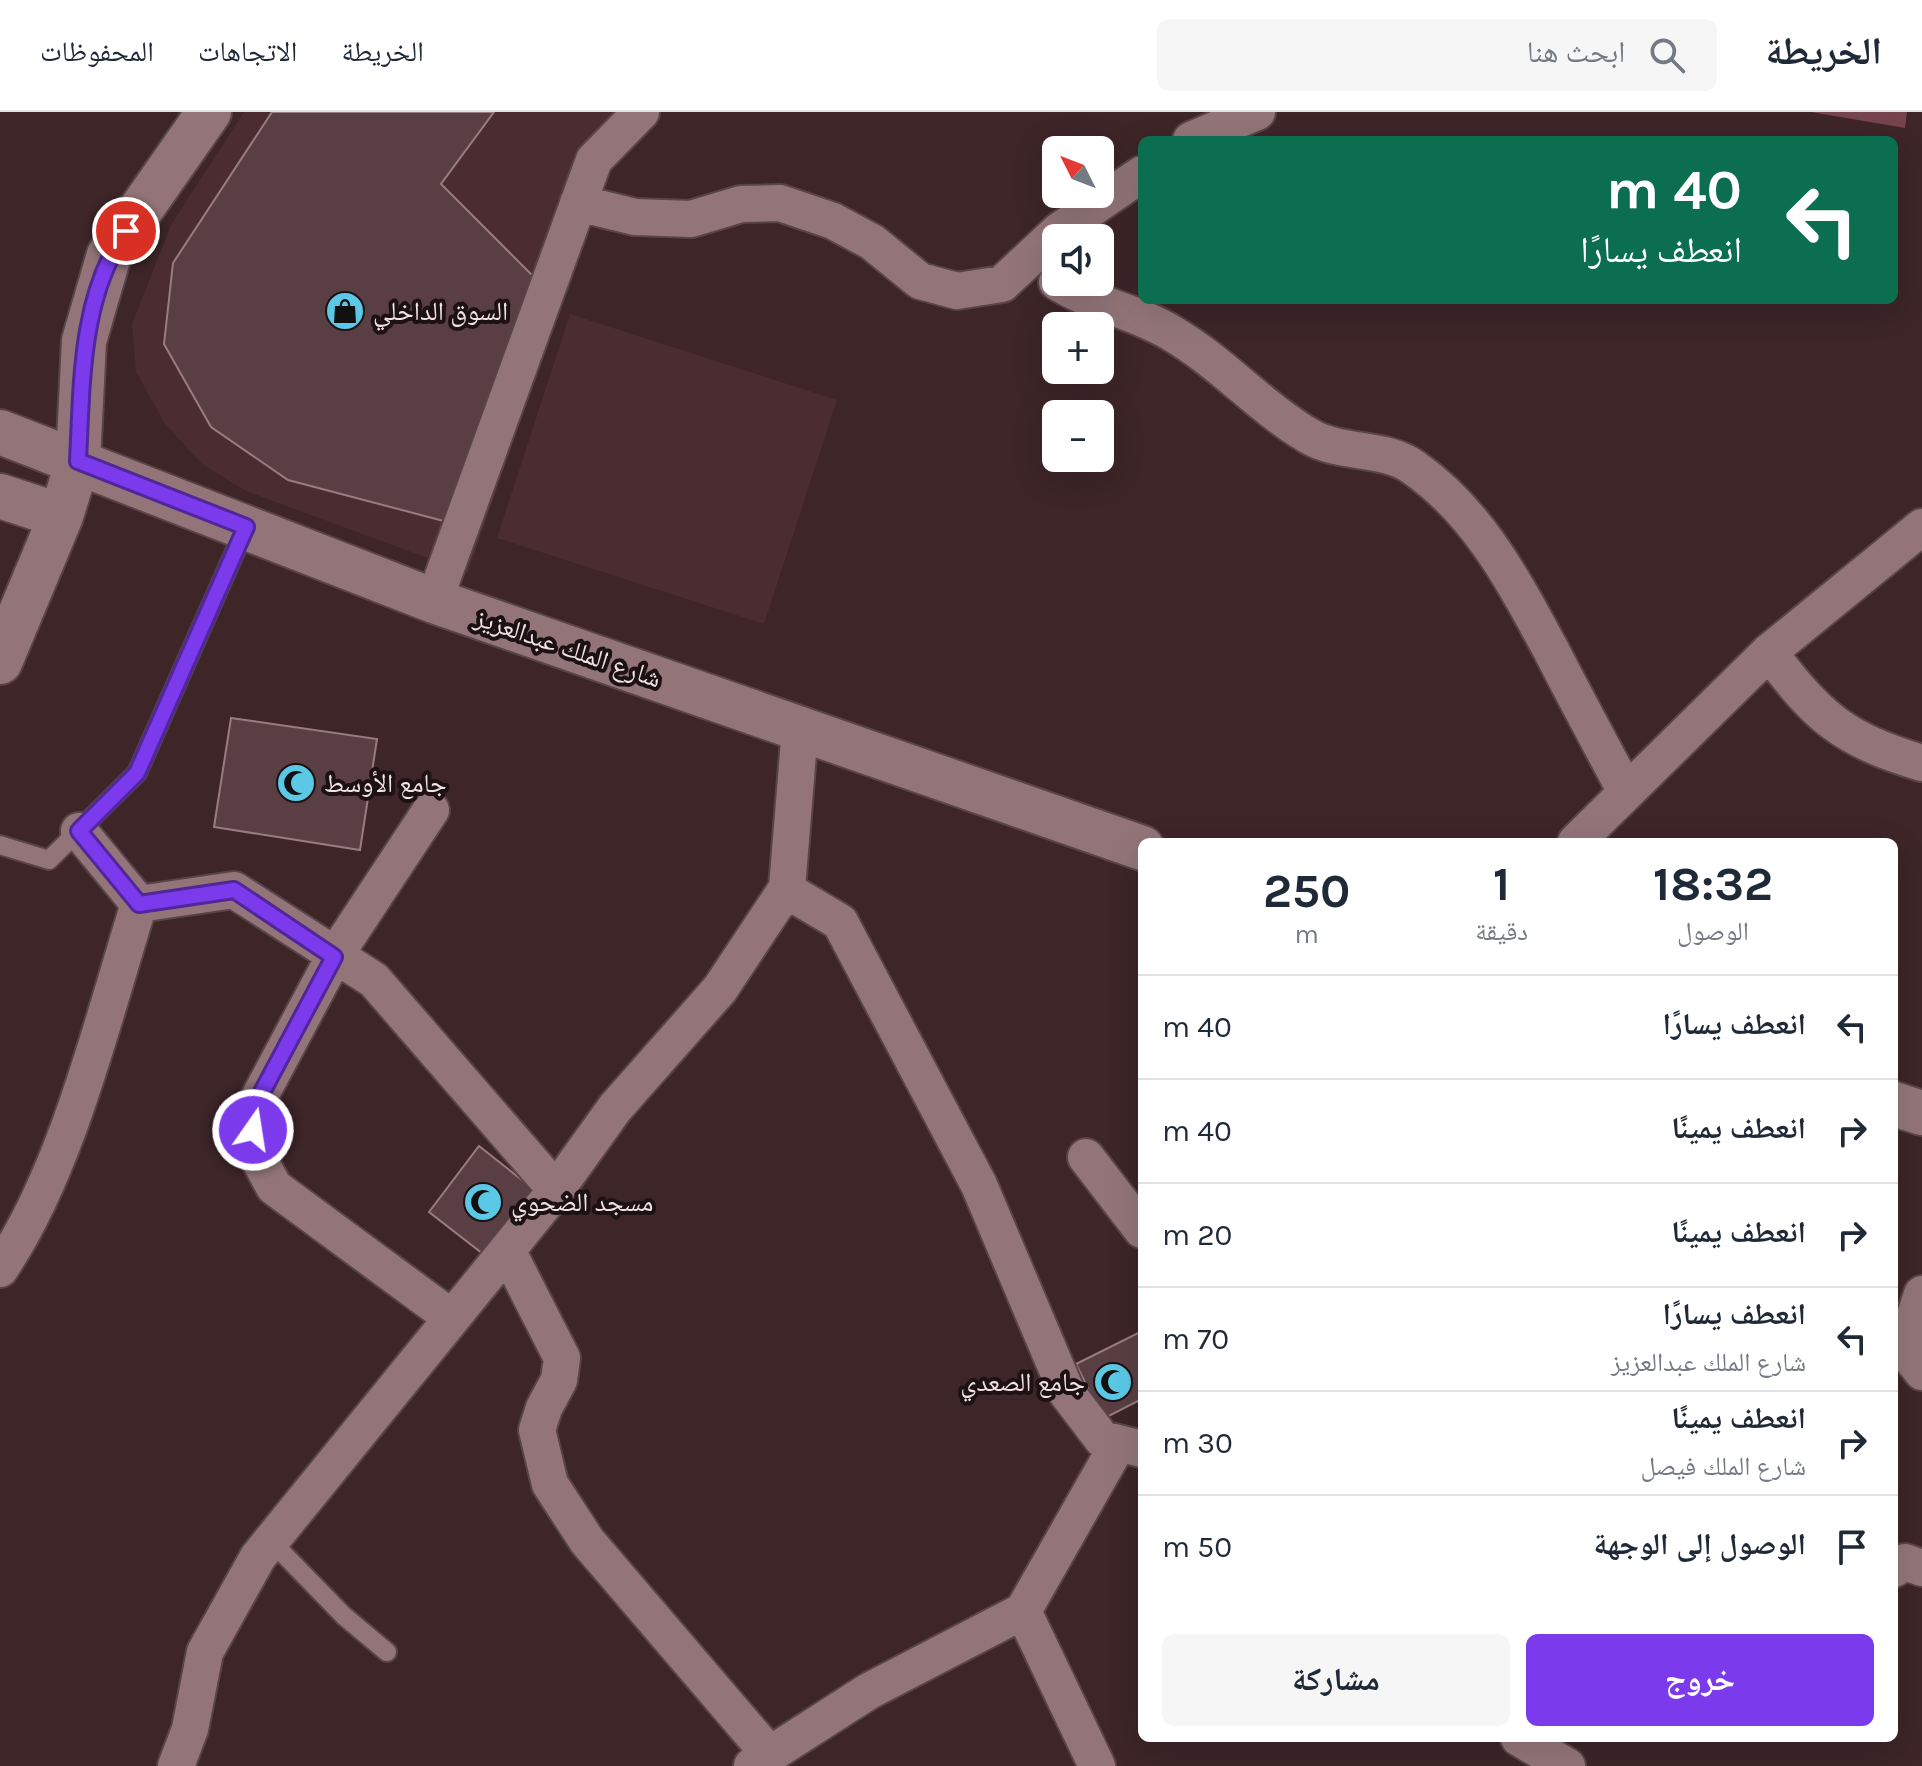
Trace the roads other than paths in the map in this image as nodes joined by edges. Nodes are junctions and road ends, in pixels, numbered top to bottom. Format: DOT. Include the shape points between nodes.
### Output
graph roads {
  1 [pos="209,112"];
  2 [pos="641,112"];
  3 [pos="1257,112"];
  4 [pos="1200,136"];
  5 [pos="1138,177"];
  6 [pos="578,203"];
  7 [pos="1025,262"];
  8 [pos="1042,273"];
  9 [pos="1081,296"];
  10 [pos="5,447"];
  11 [pos="78,461"];
  12 [pos="0,496"];
  13 [pos="61,516"];
  14 [pos="246,527"];
  15 [pos="1922,527"];
  16 [pos="434,601"];
  17 [pos="1769,652"];
  18 [pos="0,662"];
  19 [pos="800,729"];
  20 [pos="1922,763"];
  21 [pos="1625,790"];
  22 [pos="431,810"];
  23 [pos="79,831"];
  24 [pos="1580,838"];
  25 [pos="0,845"];
  26 [pos="1138,847"];
  27 [pos="786,890"];
  28 [pos="139,904"];
  29 [pos="334,957"];
  30 [pos="1898,1105"];
  31 [pos="1922,1113"];
  32 [pos="1086,1157"];
  33 [pos="556,1190"];
  34 [pos="1138,1225"];
  35 [pos="507,1250"];
  36 [pos="0,1269"];
  37 [pos="1922,1294"];
  38 [pos="452,1318"];
  39 [pos="1922,1372"];
  40 [pos="1130,1446"];
  41 [pos="271,1541"];
  42 [pos="1898,1566"];
  43 [pos="1922,1568"];
  44 [pos="1023,1611"];
  45 [pos="387,1652"];
  46 [pos="1531,1742"];
  47 [pos="761,1760"];
  48 [pos="176,1766"];
  49 [pos="1097,1766"];
  50 [pos="1567,1766"];
  1 -- 11 [label="street" via="109,255 84,341"];
  2 -- 6 [label="street" via="594,160"];
  3 -- 4 [label="street"];
  5 -- 7 [label="street" via="1060,230"];
  6 -- 7 [label="street" via="635,217 691,219 741,204 780,203 833,221 872,242 920,281 957,291 1002,284"];
  6 -- 16 [label="street"];
  7 -- 8 [label="street"];
  9 -- 21 [label="street" via="1170,332 1309,437 1343,451 1384,456 1423,476 1500,555"];
  10 -- 11 [label="street, شارع الملك عبدالعزيز"];
  11 -- 13 [label="street"];
  11 -- 14 [label="street, شارع الملك عبدالعزيز"];
  12 -- 13 [label="street"];
  13 -- 18 [label="street"];
  14 -- 16 [label="street, شارع الملك عبدالعزيز"];
  14 -- 23 [label="lane" via="137,773"];
  15 -- 17 [label="street"];
  16 -- 19 [label="street, شارع الملك عبدالعزيز"];
  17 -- 20 [label="street" via="1804,699 1839,730"];
  17 -- 21 [label="street"];
  19 -- 26 [label="street, شارع الملك عبدالعزيز"];
  19 -- 27 [label="street"];
  21 -- 24 [label="street"];
  22 -- 29 [label="street"];
  23 -- 25 [label="lane" via="49,860"];
  23 -- 28 [label="street"];
  27 -- 33 [label="street" via="720,989 615,1108"];
  27 -- 40 [label="street" via="840,922 979,1185 1067,1393 1102,1439"];
  28 -- 29 [label="street" via="234,890"];
  28 -- 36 [label="street" via="71,1118 20,1239"];
  29 -- 33 [label="street" via="374,980"];
  29 -- 38 [label="street" via="253,1109 254,1150 274,1187"];
  30 -- 31 [label="street"];
  32 -- 34 [label="street"];
  33 -- 35 [label="street"];
  35 -- 38 [label="street"];
  35 -- 47 [label="street" via="562,1358 559,1380 537,1430 550,1484 587,1541"];
  37 -- 39 [label="street" via="1904,1349"];
  38 -- 41 [label="street"];
  40 -- 44 [label="street"];
  41 -- 45 [label="lane"];
  41 -- 48 [label="street" via="205,1652 190,1729"];
  42 -- 43 [label="street" via="1905,1562"];
  44 -- 47 [label="street" via="869,1691"];
  44 -- 49 [label="street"];
  46 -- 50 [label="street"];
}
